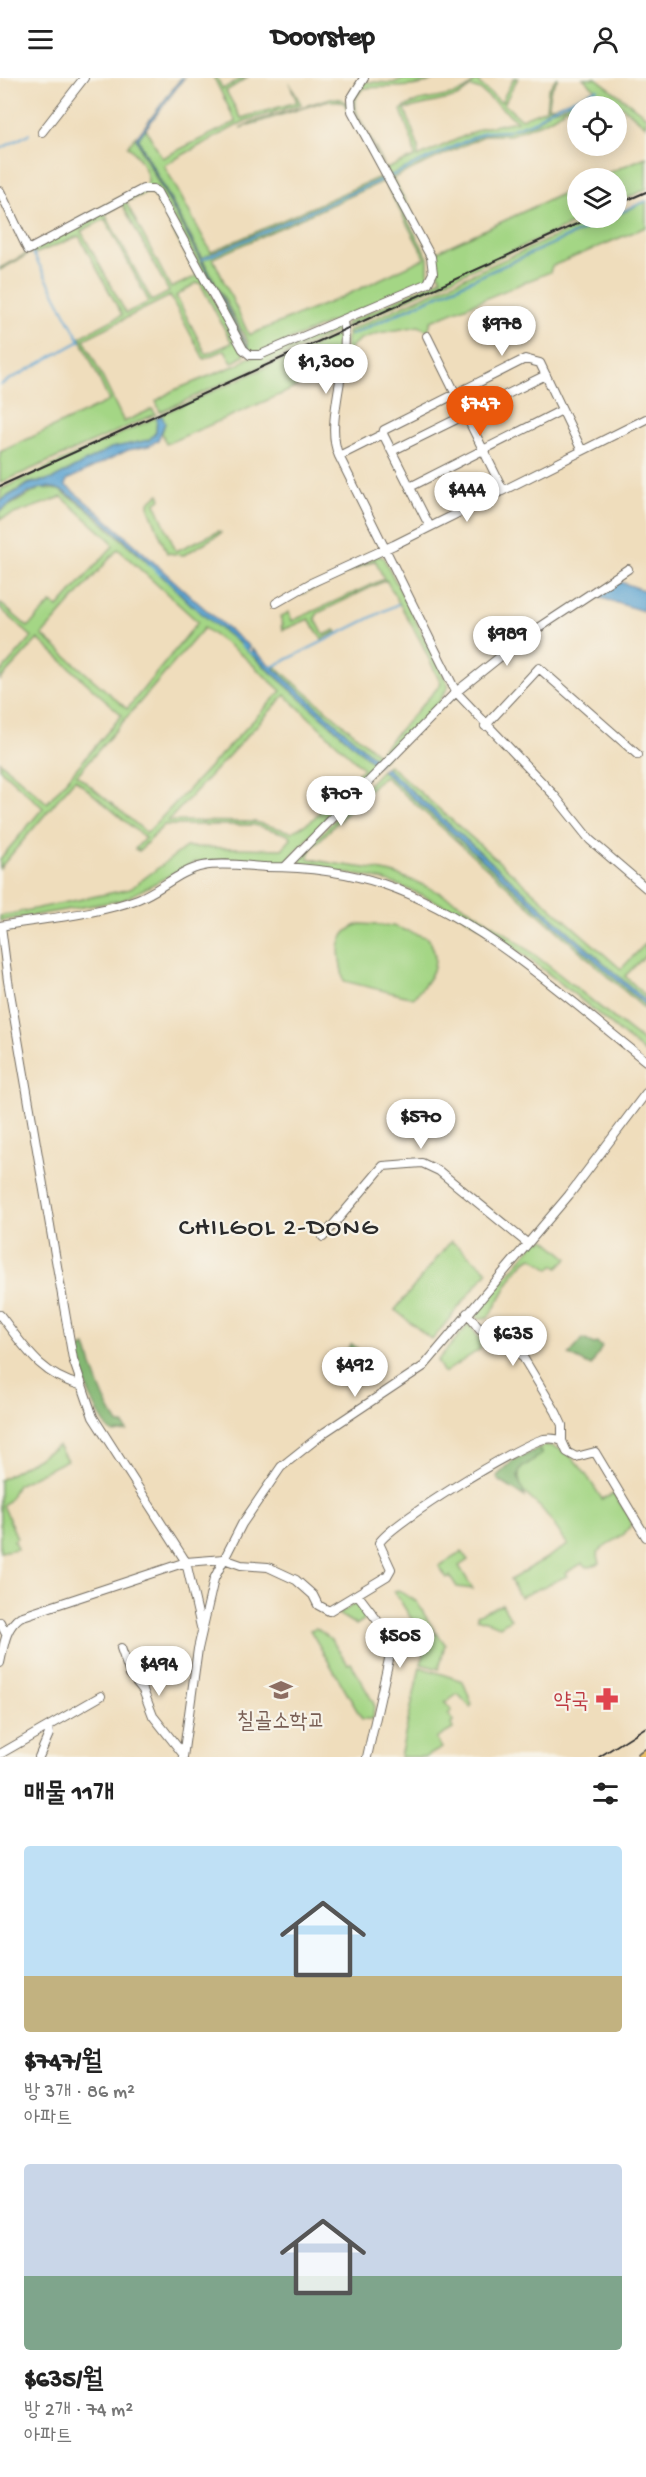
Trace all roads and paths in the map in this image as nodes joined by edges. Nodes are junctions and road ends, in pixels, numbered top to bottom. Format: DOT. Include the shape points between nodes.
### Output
graph roads {
  1 [pos="84,78"];
  2 [pos="364,78"];
  3 [pos="42,132"];
  4 [pos="0,191"];
  5 [pos="343,322"];
  6 [pos="427,336"];
  7 [pos="546,375"];
  8 [pos="456,395"];
  9 [pos="562,410"];
  10 [pos="466,415"];
  11 [pos="646,418"];
  12 [pos="383,434"];
  13 [pos="484,450"];
  14 [pos="392,451"];
  15 [pos="582,451"];
  16 [pos="339,456"];
  17 [pos="410,487"];
  18 [pos="503,490"];
  19 [pos="430,527"];
  20 [pos="385,549"];
  21 [pos="628,569"];
  22 [pos="276,603"];
  23 [pos="456,692"];
  24 [pos="485,726"];
  25 [pos="638,755"];
  26 [pos="285,867"];
  27 [pos="646,888"];
  28 [pos="1,926"];
  29 [pos="0,971"];
  30 [pos="8,981"];
  31 [pos="646,1061"];
  32 [pos="646,1093"];
  33 [pos="323,1237"];
  34 [pos="527,1243"];
  35 [pos="467,1312"];
  36 [pos="0,1315"];
  37 [pos="80,1385"];
  38 [pos="562,1441"];
  39 [pos="646,1537"];
  40 [pos="224,1559"];
  41 [pos="186,1562"];
  42 [pos="358,1595"];
  43 [pos="0,1622"];
  44 [pos="202,1630"];
  45 [pos="6,1634"];
  46 [pos="121,1648"];
  47 [pos="0,1663"];
  48 [pos="101,1696"];
  49 [pos="48,1727"];
  50 [pos="0,1754"];
  51 [pos="183,1756"];
  52 [pos="39,1757"];
  53 [pos="367,1757"];
  1 -- 3 [label="street"];
  2 -- 5 [label="street" via="351,99 352,111 431,257 433,273 428,283"];
  4 -- 5 [label="street" via="28,250 143,189 153,189 243,350 250,355 260,355"];
  5 -- 16 [label="street" via="334,437"];
  6 -- 8 [label="street"];
  7 -- 8 [label="street" via="540,363 525,359"];
  7 -- 9 [label="street"];
  7 -- 10 [label="street"];
  8 -- 10 [label="street"];
  8 -- 12 [label="street" via="384,430"];
  9 -- 13 [label="street"];
  9 -- 15 [label="street"];
  10 -- 13 [label="street"];
  10 -- 14 [label="street"];
  11 -- 15 [label="street"];
  12 -- 14 [label="street"];
  12 -- 16 [label="street"];
  13 -- 17 [label="street"];
  13 -- 18 [label="street"];
  14 -- 17 [label="street"];
  15 -- 18 [label="street"];
  16 -- 20 [label="street"];
  17 -- 19 [label="street"];
  18 -- 19 [label="street"];
  19 -- 20 [label="street"];
  20 -- 22 [label="street"];
  20 -- 23 [label="street"];
  21 -- 23 [label="street" via="525,637"];
  23 -- 24 [label="street"];
  23 -- 26 [label="street"];
  24 -- 25 [label="street" via="539,668"];
  24 -- 27 [label="street" via="554,795 590,840"];
  26 -- 28 [label="street" via="204,866 117,906"];
  26 -- 31 [label="street" via="382,884 444,911 518,959"];
  28 -- 30 [label="street"];
  29 -- 30 [label="street"];
  30 -- 37 [label="street"];
  32 -- 34 [label="street" via="569,1195"];
  33 -- 34 [label="street" via="383,1166 422,1163 439,1172"];
  34 -- 35 [label="street"];
  35 -- 38 [label="street" via="480,1330 495,1320 508,1334 556,1412 562,1425"];
  35 -- 40 [label="street" via="417,1372 325,1432 281,1467 242,1524"];
  36 -- 37 [label="street" via="38,1363 57,1379"];
  37 -- 41 [label="street" via="93,1417"];
  38 -- 39 [label="street" via="567,1452 576,1457 595,1452"];
  38 -- 42 [label="street" via="544,1439 528,1445 408,1518 379,1543 391,1569 387,1576"];
  40 -- 41 [label="street"];
  40 -- 42 [label="street" via="268,1567 297,1580 318,1605 329,1611"];
  40 -- 44 [label="street" via="214,1579"];
  41 -- 44 [label="street"];
  41 -- 45 [label="street" via="20,1617"];
  42 -- 53 [label="street" via="389,1636 392,1646"];
  43 -- 45 [label="street"];
  44 -- 51 [label="street"];
  45 -- 47 [label="street"];
  46 -- 51 [label="street" via="153,1716"];
  48 -- 49 [label="street"];
  49 -- 50 [label="street"];
  49 -- 52 [label="street"];
}
